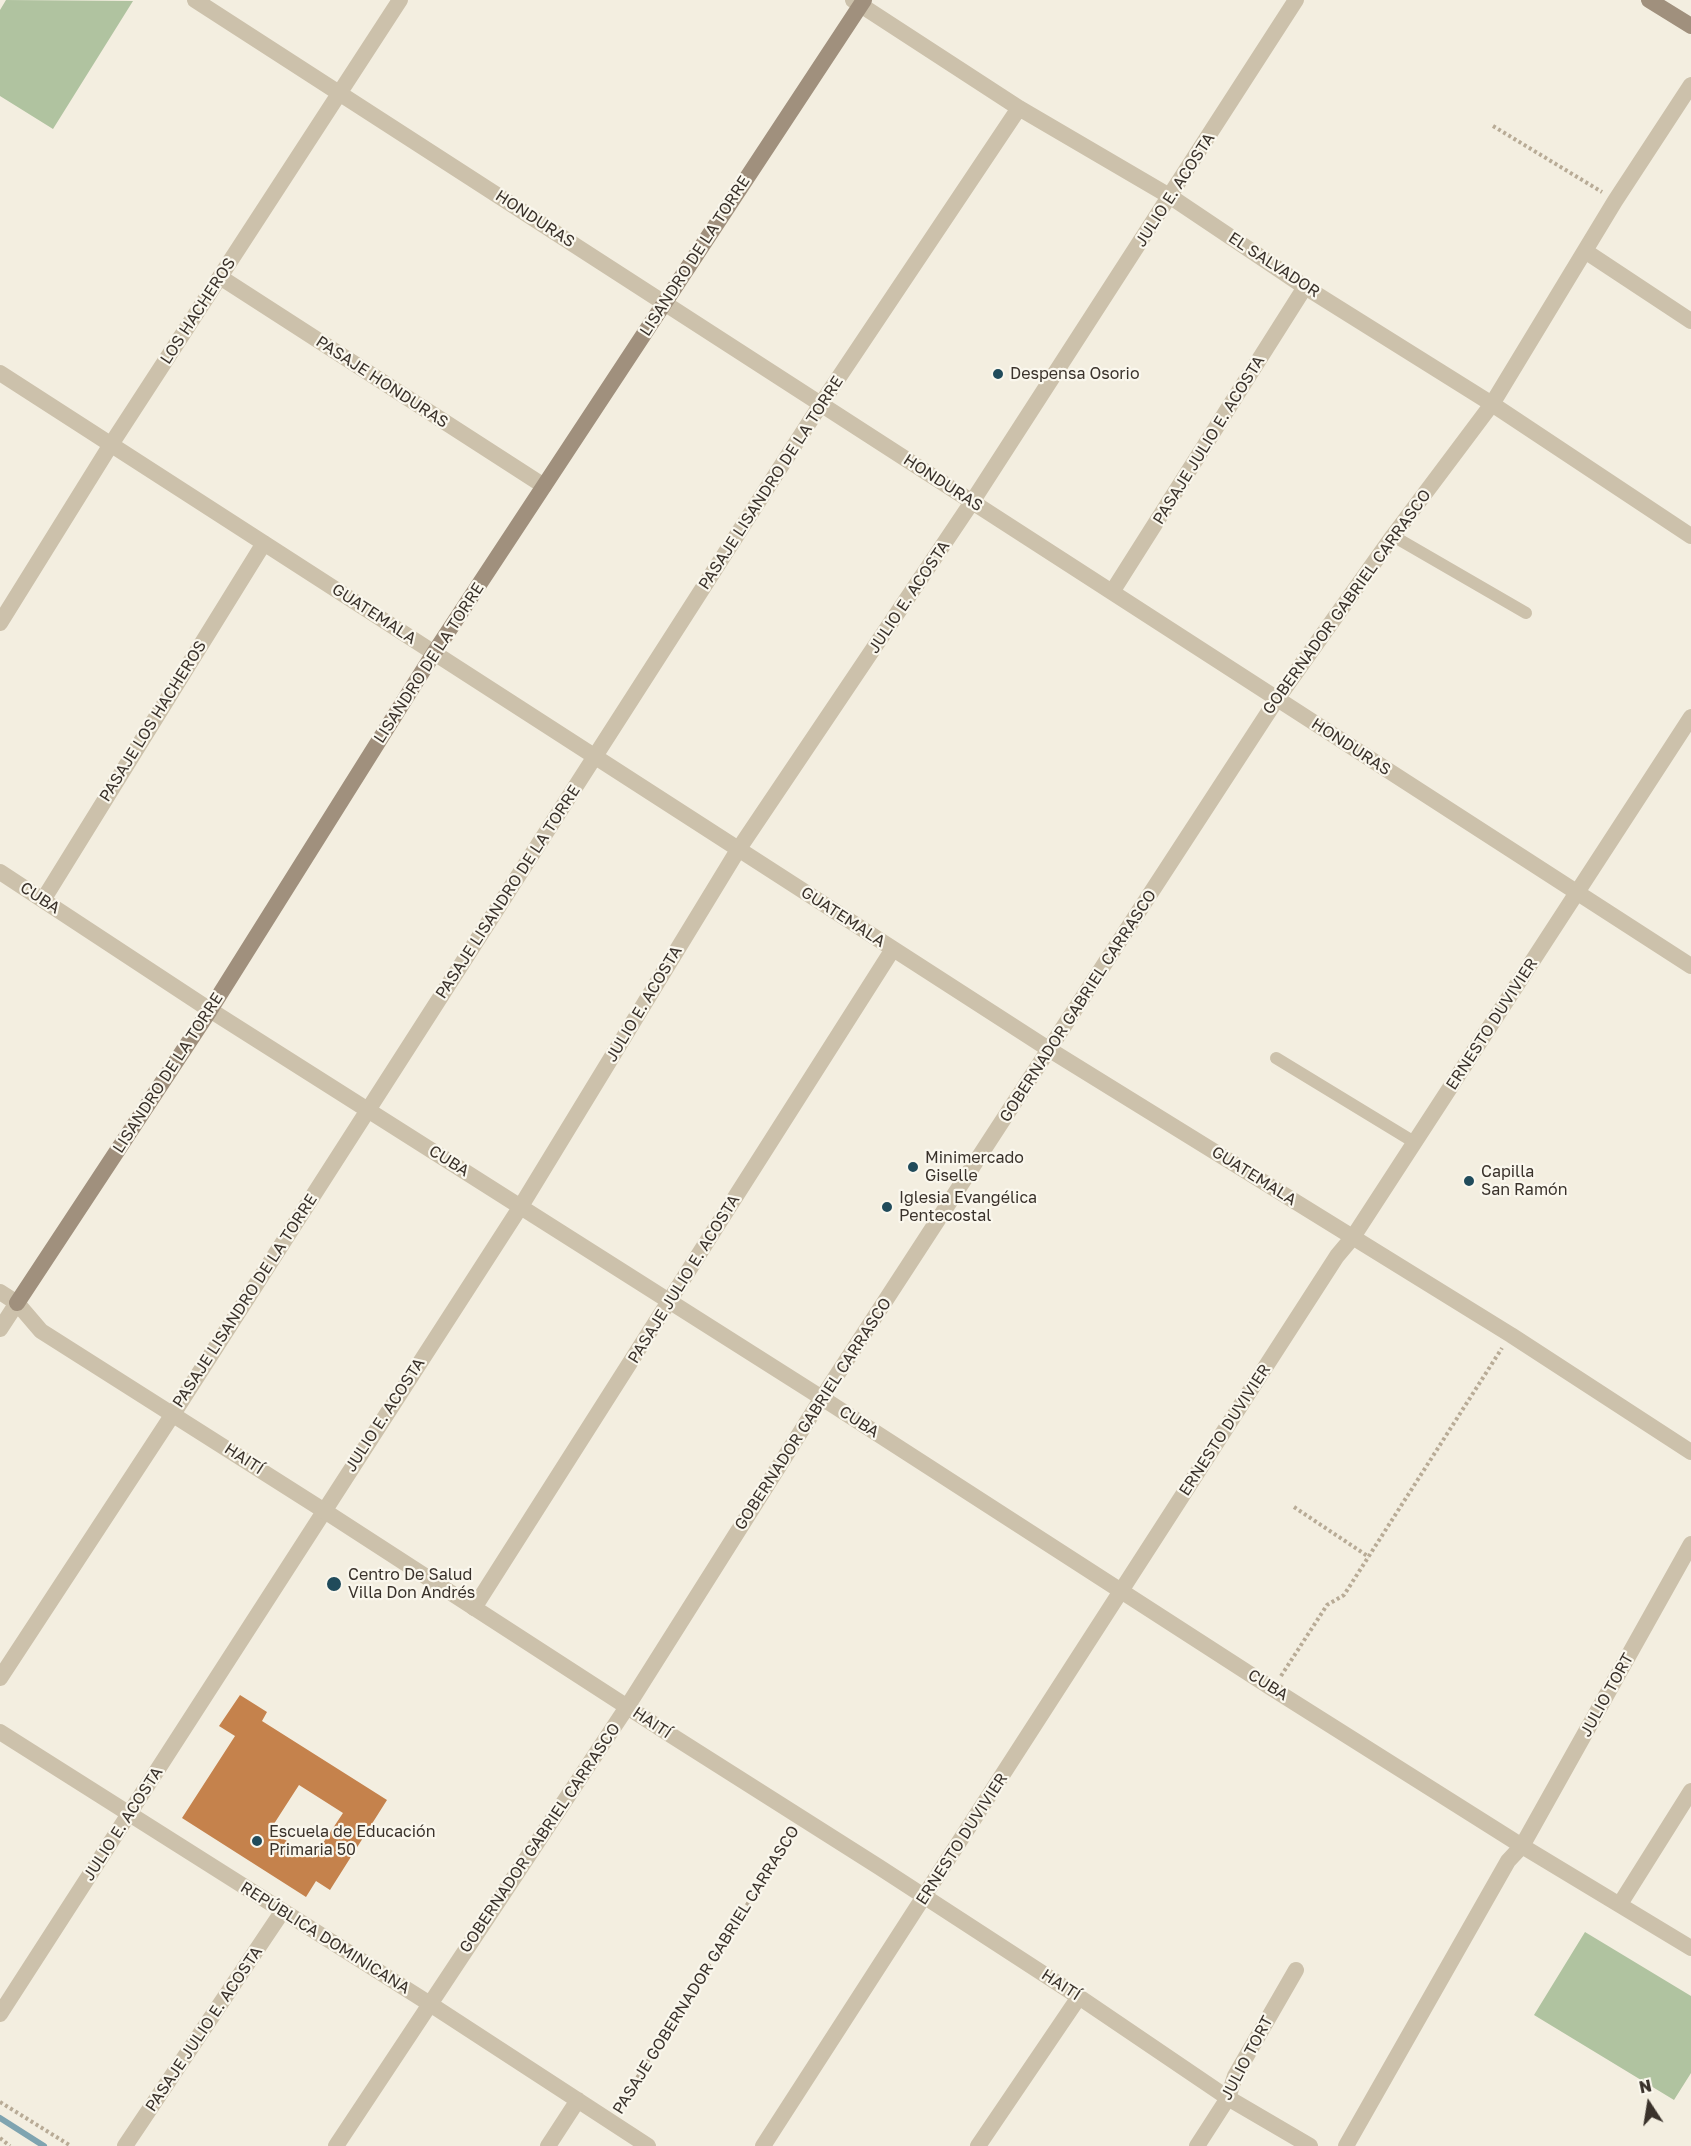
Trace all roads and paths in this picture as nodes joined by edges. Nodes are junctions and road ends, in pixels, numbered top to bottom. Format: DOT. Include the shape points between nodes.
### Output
graph roads {
  1 [pos="195,0"];
  2 [pos="400,0"];
  3 [pos="1296,0"];
  4 [pos="1649,0"];
  5 [pos="859,2"];
  6 [pos="1691,26"];
  7 [pos="1691,85"];
  8 [pos="340,93"];
  9 [pos="1019,108"];
  10 [pos="1493,126"];
  11 [pos="1171,197"];
  12 [pos="1615,201"];
  13 [pos="1585,251"];
  14 [pos="220,278"];
  15 [pos="1305,287"];
  16 [pos="665,303"];
  17 [pos="1691,321"];
  18 [pos="0,373"];
  19 [pos="821,404"];
  20 [pos="1492,404"];
  21 [pos="111,446"];
  22 [pos="544,486"];
  23 [pos="972,502"];
  24 [pos="1393,536"];
  25 [pos="1691,536"];
  26 [pos="264,543"];
  27 [pos="1112,592"];
  28 [pos="1526,612"];
  29 [pos="0,623"];
  30 [pos="434,653"];
  31 [pos="1277,699"];
  32 [pos="1691,717"];
  33 [pos="596,758"];
  34 [pos="738,849"];
  35 [pos="0,872"];
  36 [pos="1577,893"];
  37 [pos="43,900"];
  38 [pos="893,949"];
  39 [pos="1691,966"];
  40 [pos="210,1010"];
  41 [pos="1050,1050"];
  42 [pos="1276,1058"];
  43 [pos="368,1109"];
  44 [pos="1414,1142"];
  45 [pos="520,1206"];
  46 [pos="1353,1237"];
  47 [pos="0,1292"];
  48 [pos="669,1302"];
  49 [pos="17,1303"];
  50 [pos="0,1329"];
  51 [pos="1511,1335"];
  52 [pos="822,1398"];
  53 [pos="173,1414"];
  54 [pos="1691,1452"];
  55 [pos="1294,1508"];
  56 [pos="323,1510"];
  57 [pos="1691,1544"];
  58 [pos="1369,1557"];
  59 [pos="1121,1592"];
  60 [pos="474,1608"];
  61 [pos="0,1678"];
  62 [pos="1273,1689"];
  63 [pos="627,1707"];
  64 [pos="0,1732"];
  65 [pos="1691,1791"];
  66 [pos="129,1814"];
  67 [pos="802,1818"];
  68 [pos="1522,1846"];
  69 [pos="925,1897"];
  70 [pos="1620,1904"];
  71 [pos="282,1912"];
  72 [pos="1691,1948"];
  73 [pos="1296,1970"];
  74 [pos="1079,1997"];
  75 [pos="430,2004"];
  76 [pos="0,2013"];
  77 [pos="1228,2098"];
  78 [pos="578,2100"];
  79 [pos="0,2102"];
  80 [pos="609,2122"];
  81 [pos="0,2138"];
  82 [pos="10,2146"];
  83 [pos="71,2146"];
  84 [pos="125,2146"];
  85 [pos="336,2146"];
  86 [pos="548,2146"];
  87 [pos="648,2146"];
  88 [pos="763,2146"];
  89 [pos="978,2146"];
  90 [pos="1197,2146"];
  91 [pos="1310,2146"];
  92 [pos="1346,2146"];
  1 -- 8 [label="street, HONDURAS"];
  2 -- 8 [label="street, LOS HACHEROS"];
  3 -- 11 [label="street, JULIO E. ACOSTA"];
  4 -- 6 [label="main road"];
  5 -- 9 [label="street, EL SALVADOR"];
  5 -- 16 [label="main road, LISANDRO DE LA TORRE"];
  7 -- 12 [label="street, GOBERNADOR GABRIEL CARRASCO"];
  8 -- 14 [label="street, LOS HACHEROS"];
  8 -- 16 [label="street, HONDURAS"];
  9 -- 11 [label="street, EL SALVADOR"];
  9 -- 19 [label="street, PASAJE LISANDRO DE LA TORRE"];
  10 -- 12 [label="path"];
  11 -- 15 [label="street, EL SALVADOR"];
  11 -- 23 [label="street, JULIO E. ACOSTA"];
  12 -- 13 [label="street, GOBERNADOR GABRIEL CARRASCO"];
  13 -- 17 [label="street"];
  13 -- 20 [label="street, GOBERNADOR GABRIEL CARRASCO"];
  14 -- 21 [label="street, LOS HACHEROS"];
  14 -- 22 [label="street, PASAJE HONDURAS"];
  15 -- 20 [label="street, EL SALVADOR"];
  15 -- 27 [label="street, PASAJE JULIO E. ACOSTA"];
  16 -- 19 [label="street, HONDURAS"];
  16 -- 22 [label="main road, LISANDRO DE LA TORRE"];
  18 -- 21 [label="street, GUATEMALA"];
  19 -- 23 [label="street, HONDURAS"];
  19 -- 33 [label="street, PASAJE LISANDRO DE LA TORRE"];
  20 -- 24 [label="street, GOBERNADOR GABRIEL CARRASCO"];
  20 -- 25 [label="street, EL SALVADOR"];
  21 -- 26 [label="street, GUATEMALA"];
  21 -- 29 [label="street, LOS HACHEROS"];
  22 -- 30 [label="main road, LISANDRO DE LA TORRE"];
  23 -- 27 [label="street, HONDURAS"];
  23 -- 34 [label="street, JULIO E. ACOSTA"];
  24 -- 28 [label="lane"];
  24 -- 31 [label="street, GOBERNADOR GABRIEL CARRASCO"];
  26 -- 30 [label="street, GUATEMALA"];
  26 -- 37 [label="street, PASAJE LOS HACHEROS"];
  27 -- 31 [label="street, HONDURAS"];
  30 -- 33 [label="street, GUATEMALA"];
  30 -- 40 [label="main road, LISANDRO DE LA TORRE"];
  31 -- 36 [label="street, HONDURAS"];
  31 -- 41 [label="street, GOBERNADOR GABRIEL CARRASCO"];
  32 -- 36 [label="street, ERNESTO DUVIVIER"];
  33 -- 34 [label="street, GUATEMALA"];
  33 -- 43 [label="street, PASAJE LISANDRO DE LA TORRE"];
  34 -- 38 [label="street, GUATEMALA"];
  34 -- 45 [label="street, JULIO E. ACOSTA"];
  35 -- 37 [label="street, CUBA"];
  36 -- 39 [label="street, HONDURAS"];
  36 -- 44 [label="street, ERNESTO DUVIVIER"];
  37 -- 40 [label="street, CUBA"];
  38 -- 41 [label="street, GUATEMALA"];
  38 -- 48 [label="street, PASAJE JULIO E. ACOSTA"];
  40 -- 43 [label="street, CUBA"];
  40 -- 49 [label="main road, LISANDRO DE LA TORRE"];
  41 -- 46 [label="street, GUATEMALA"];
  41 -- 52 [label="street, GOBERNADOR GABRIEL CARRASCO"];
  42 -- 44 [label="lane"];
  43 -- 45 [label="street, CUBA"];
  43 -- 53 [label="street, PASAJE LISANDRO DE LA TORRE"];
  44 -- 46 [label="street, ERNESTO DUVIVIER"];
  45 -- 48 [label="street, CUBA"];
  45 -- 56 [label="street, JULIO E. ACOSTA"];
  46 -- 51 [label="street, GUATEMALA"];
  46 -- 59 [label="street, ERNESTO DUVIVIER"];
  47 -- 49 [label="street, HAITÍ"];
  48 -- 52 [label="street, CUBA"];
  48 -- 60 [label="street, PASAJE JULIO E. ACOSTA"];
  49 -- 50 [label="street, LISANDRO DE LA TORRE"];
  49 -- 53 [label="street, HAITÍ" via="42,1331"];
  51 -- 54 [label="street, GUATEMALA"];
  51 -- 58 [label="path"];
  52 -- 59 [label="street, CUBA"];
  52 -- 63 [label="street, GOBERNADOR GABRIEL CARRASCO"];
  53 -- 56 [label="street, HAITÍ"];
  53 -- 61 [label="street, PASAJE LISANDRO DE LA TORRE"];
  55 -- 58 [label="path"];
  56 -- 60 [label="street, HAITÍ"];
  56 -- 66 [label="street, JULIO E. ACOSTA"];
  57 -- 68 [label="street, JULIO TORT"];
  58 -- 62 [label="path" via="1344,1595 1327,1605"];
  59 -- 62 [label="street, CUBA"];
  59 -- 69 [label="street, ERNESTO DUVIVIER"];
  60 -- 63 [label="street, HAITÍ"];
  62 -- 68 [label="street, CUBA"];
  63 -- 67 [label="street, HAITÍ"];
  63 -- 75 [label="street, GOBERNADOR GABRIEL CARRASCO"];
  64 -- 66 [label="street, REPÚBLICA DOMINICANA"];
  65 -- 70 [label="street"];
  66 -- 71 [label="street, REPÚBLICA DOMINICANA"];
  66 -- 76 [label="street, JULIO E. ACOSTA"];
  67 -- 69 [label="street, HAITÍ"];
  67 -- 80 [label="path, PASAJE GOBERNADOR GABRIEL CARRASCO"];
  68 -- 70 [label="street, CUBA"];
  68 -- 92 [label="street, JULIO TORT" via="1508,1861"];
  69 -- 74 [label="street, HAITÍ"];
  69 -- 88 [label="street, ERNESTO DUVIVIER"];
  70 -- 72 [label="street, CUBA"];
  71 -- 75 [label="street, REPÚBLICA DOMINICANA"];
  71 -- 84 [label="street, PASAJE JULIO E. ACOSTA"];
  73 -- 77 [label="street, JULIO TORT" via="1235,2076"];
  74 -- 77 [label="street, HAITÍ"];
  74 -- 89 [label="street"];
  75 -- 78 [label="street, REPÚBLICA DOMINICANA"];
  75 -- 85 [label="street, GOBERNADOR GABRIEL CARRASCO"];
  77 -- 90 [label="street, JULIO TORT"];
  77 -- 91 [label="street, HAITÍ"];
  78 -- 80 [label="street, REPÚBLICA DOMINICANA"];
  78 -- 86 [label="street"];
  79 -- 83 [label="path"];
  80 -- 87 [label="street, REPÚBLICA DOMINICANA"];
  81 -- 82 [label="path"];
}
